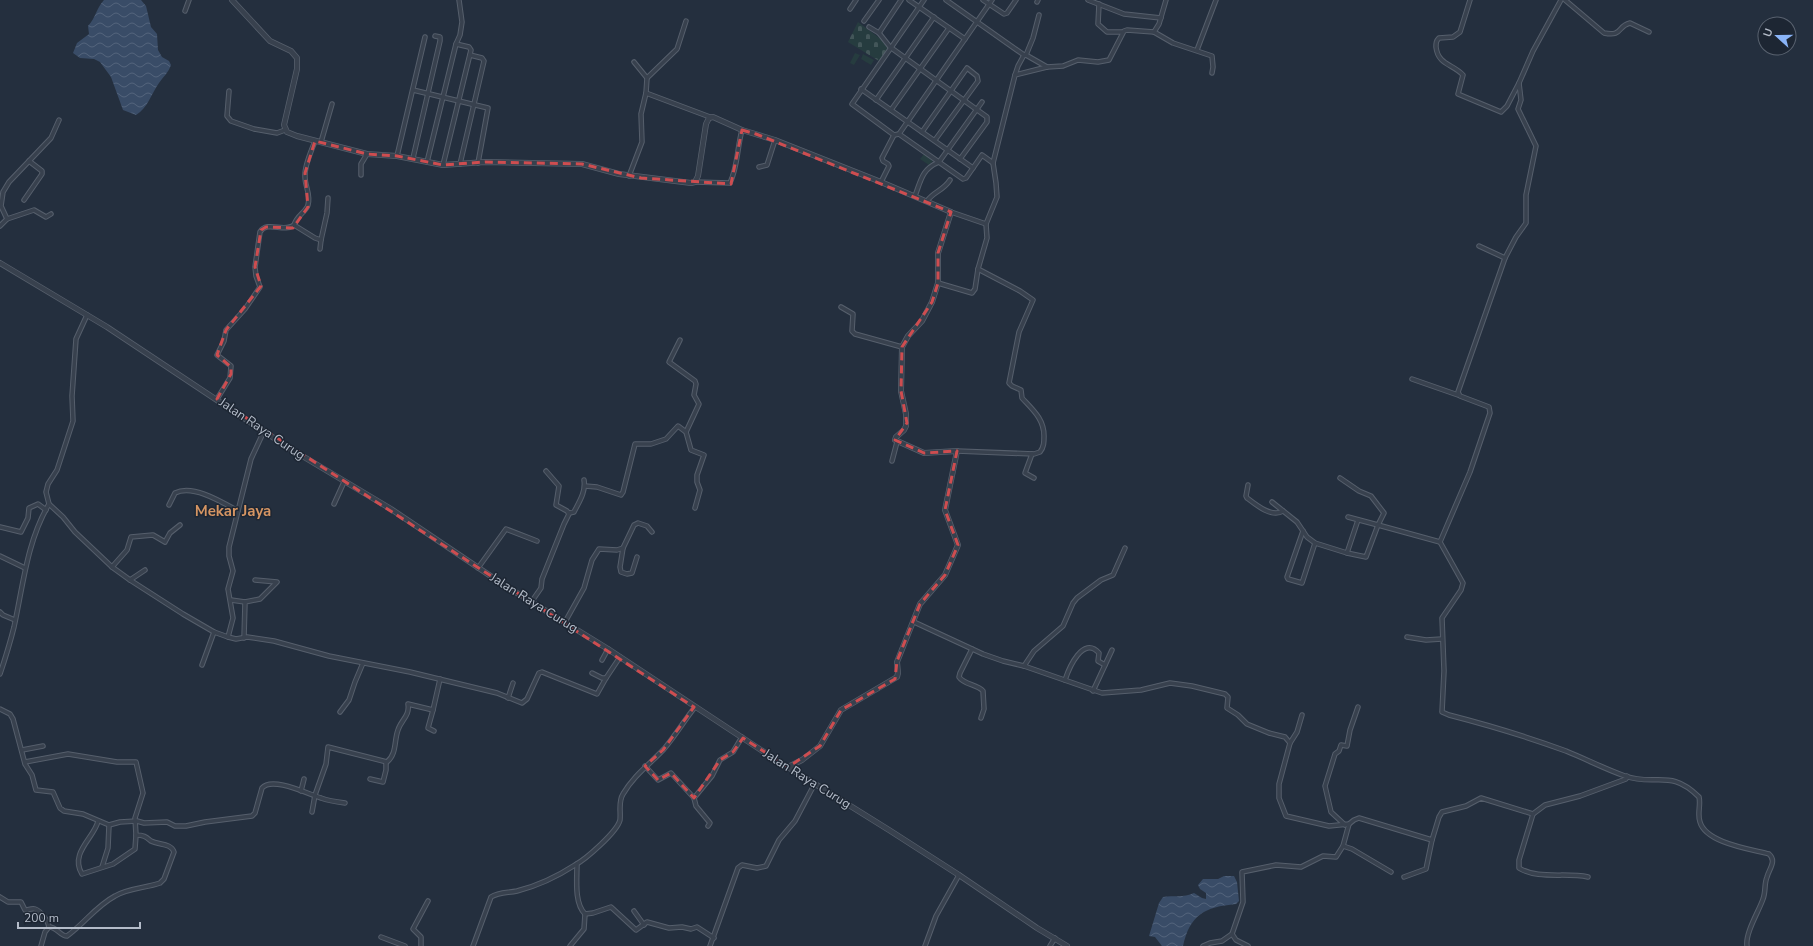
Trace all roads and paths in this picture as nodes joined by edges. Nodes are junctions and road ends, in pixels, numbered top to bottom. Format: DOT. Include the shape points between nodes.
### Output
graph roads {
  1 [pos="189,0"];
  2 [pos="232,0"];
  3 [pos="459,0"];
  4 [pos="856,0"];
  5 [pos="879,0"];
  6 [pos="902,0"];
  7 [pos="909,0"];
  8 [pos="924,0"];
  9 [pos="946,0"];
  10 [pos="983,0"];
  11 [pos="992,0"];
  12 [pos="1016,0"];
  13 [pos="1088,0"];
  14 [pos="1166,0"];
  15 [pos="1216,0"];
  16 [pos="1470,0"];
  17 [pos="1561,0"];
  18 [pos="1565,0"];
  19 [pos="988,4"];
  20 [pos="1099,4"];
  21 [pos="919,7"];
  22 [pos="850,9"];
  23 [pos="185,11"];
  24 [pos="1039,15"];
  25 [pos="934,17"];
  26 [pos="1161,18"];
  27 [pos="686,21"];
  28 [pos="864,21"];
  29 [pos="977,22"];
  30 [pos="869,26"];
  31 [pos="949,28"];
  32 [pos="1122,32"];
  33 [pos="1154,32"];
  34 [pos="1649,32"];
  35 [pos="879,33"];
  36 [pos="436,36"];
  37 [pos="425,37"];
  38 [pos="965,39"];
  39 [pos="456,44"];
  40 [pos="890,47"];
  41 [pos="1197,50"];
  42 [pos="470,55"];
  43 [pos="1025,55"];
  44 [pos="905,58"];
  45 [pos="634,62"];
  46 [pos="1048,67"];
  47 [pos="920,69"];
  48 [pos="1212,73"];
  49 [pos="1015,75"];
  50 [pos="647,78"];
  51 [pos="937,82"];
  52 [pos="1519,84"];
  53 [pos="861,89"];
  54 [pos="413,90"];
  55 [pos="229,91"];
  56 [pos="950,92"];
  57 [pos="428,93"];
  58 [pos="646,93"];
  59 [pos="444,96"];
  60 [pos="459,100"];
  61 [pos="876,100"];
  62 [pos="964,100"];
  63 [pos="982,102"];
  64 [pos="332,104"];
  65 [pos="475,104"];
  66 [pos="891,110"];
  67 [pos="976,110"];
  68 [pos="710,117"];
  69 [pos="58,120"];
  70 [pos="907,121"];
  71 [pos="285,130"];
  72 [pos="742,130"];
  73 [pos="922,132"];
  74 [pos="899,134"];
  75 [pos="894,135"];
  76 [pos="775,140"];
  77 [pos="935,140"];
  78 [pos="315,141"];
  79 [pos="321,142"];
  80 [pos="948,150"];
  81 [pos="366,154"];
  82 [pos="397,156"];
  83 [pos="413,158"];
  84 [pos="960,159"];
  85 [pos="29,161"];
  86 [pos="427,162"];
  87 [pos="939,162"];
  88 [pos="478,163"];
  89 [pos="993,163"];
  90 [pos="460,164"];
  91 [pos="443,165"];
  92 [pos="759,167"];
  93 [pos="973,168"];
  94 [pos="361,175"];
  95 [pos="629,176"];
  96 [pos="950,180"];
  97 [pos="695,182"];
  98 [pos="881,182"];
  99 [pos="915,196"];
  100 [pos="328,198"];
  101 [pos="24,200"];
  102 [pos="927,201"];
  103 [pos="951,212"];
  104 [pos="51,214"];
  105 [pos="7,219"];
  106 [pos="986,224"];
  107 [pos="294,225"];
  108 [pos="0,226"];
  109 [pos="321,240"];
  110 [pos="1479,246"];
  111 [pos="320,249"];
  112 [pos="1505,258"];
  113 [pos="0,263"];
  114 [pos="978,269"];
  115 [pos="938,283"];
  116 [pos="841,307"];
  117 [pos="87,315"];
  118 [pos="680,340"];
  119 [pos="902,347"];
  120 [pos="1412,379"];
  121 [pos="1458,395"];
  122 [pos="217,399"];
  123 [pos="264,431"];
  124 [pos="686,432"];
  125 [pos="897,442"];
  126 [pos="957,452"];
  127 [pos="1032,454"];
  128 [pos="892,461"];
  129 [pos="546,471"];
  130 [pos="1034,478"];
  131 [pos="1340,478"];
  132 [pos="584,480"];
  133 [pos="344,482"];
  134 [pos="1248,485"];
  135 [pos="585,486"];
  136 [pos="1272,502"];
  137 [pos="49,504"];
  138 [pos="334,504"];
  139 [pos="169,505"];
  140 [pos="695,508"];
  141 [pos="46,510"];
  142 [pos="238,511"];
  143 [pos="1283,511"];
  144 [pos="569,513"];
  145 [pos="1348,517"];
  146 [pos="1358,520"];
  147 [pos="1378,524"];
  148 [pos="180,525"];
  149 [pos="0,527"];
  150 [pos="1303,531"];
  151 [pos="652,532"];
  152 [pos="538,541"];
  153 [pos="1440,542"];
  154 [pos="1315,543"];
  155 [pos="623,548"];
  156 [pos="1125,548"];
  157 [pos="1347,553"];
  158 [pos="0,556"];
  159 [pos="637,557"];
  160 [pos="112,567"];
  161 [pos="25,568"];
  162 [pos="478,568"];
  163 [pos="144,570"];
  164 [pos="130,580"];
  165 [pos="255,580"];
  166 [pos="231,600"];
  167 [pos="532,601"];
  168 [pos="245,602"];
  169 [pos="0,612"];
  170 [pos="15,620"];
  171 [pos="564,622"];
  172 [pos="914,622"];
  173 [pos="214,632"];
  174 [pos="228,637"];
  175 [pos="1407,637"];
  176 [pos="244,638"];
  177 [pos="1442,639"];
  178 [pos="608,649"];
  179 [pos="972,649"];
  180 [pos="1112,650"];
  181 [pos="620,656"];
  182 [pos="602,660"];
  183 [pos="363,663"];
  184 [pos="202,665"];
  185 [pos="1105,665"];
  186 [pos="1024,666"];
  187 [pos="592,673"];
  188 [pos="0,674"];
  189 [pos="606,678"];
  190 [pos="440,679"];
  191 [pos="1065,680"];
  192 [pos="513,683"];
  193 [pos="1093,691"];
  194 [pos="508,698"];
  195 [pos="695,707"];
  196 [pos="1358,707"];
  197 [pos="0,709"];
  198 [pos="433,710"];
  199 [pos="340,712"];
  200 [pos="1302,715"];
  201 [pos="981,718"];
  202 [pos="434,731"];
  203 [pos="742,737"];
  204 [pos="1290,743"];
  205 [pos="43,746"];
  206 [pos="22,750"];
  207 [pos="25,762"];
  208 [pos="386,762"];
  209 [pos="645,766"];
  210 [pos="788,767"];
  211 [pos="1627,776"];
  212 [pos="304,779"];
  213 [pos="370,779"];
  214 [pos="814,785"];
  215 [pos="301,791"];
  216 [pos="315,796"];
  217 [pos="694,798"];
  218 [pos="345,803"];
  219 [pos="312,812"];
  220 [pos="1533,814"];
  221 [pos="98,821"];
  222 [pos="135,821"];
  223 [pos="1347,824"];
  224 [pos="109,825"];
  225 [pos="708,826"];
  226 [pos="136,835"];
  227 [pos="1432,840"];
  228 [pos="1343,846"];
  229 [pos="577,864"];
  230 [pos="102,867"];
  231 [pos="1391,872"];
  232 [pos="959,875"];
  233 [pos="1404,877"];
  234 [pos="1588,877"];
  235 [pos="0,897"];
  236 [pos="428,901"];
  237 [pos="634,911"];
  238 [pos="585,914"];
  239 [pos="644,925"];
  240 [pos="49,927"];
  241 [pos="1232,934"];
  242 [pos="381,937"];
  243 [pos="714,938"];
  244 [pos="1055,938"];
  245 [pos="41,946"];
  246 [pos="400,946"];
  247 [pos="405,946"];
  248 [pos="421,946"];
  249 [pos="473,946"];
  250 [pos="570,946"];
  251 [pos="710,946"];
  252 [pos="925,946"];
  253 [pos="1050,946"];
  254 [pos="1067,946"];
  255 [pos="1203,946"];
  256 [pos="1248,946"];
  257 [pos="1747,946"];
  1 -- 23 [label="street"];
  2 -- 71 [label="street" via="270,41 291,51 297,58 297,69 284,121"];
  3 -- 39 [label="street" via="462,22"];
  4 -- 22 [label="street"];
  5 -- 28 [label="street"];
  6 -- 35 [label="street"];
  7 -- 21 [label="street"];
  8 -- 21 [label="street"];
  9 -- 29 [label="street"];
  10 -- 19 [label="street"];
  11 -- 19 [label="street"];
  12 -- 19 [label="street" via="1005,14"];
  13 -- 20 [label="street"];
  14 -- 26 [label="street"];
  15 -- 41 [label="street"];
  16 -- 52 [label="street" via="1460,32 1453,37 1439,38 1436,42 1437,51 1444,63 1463,75 1458,94 1501,112"];
  17 -- 52 [label="street" via="1533,51"];
  18 -- 34 [label="street" via="1604,33 1618,33 1630,23"];
  19 -- 29 [label="street"];
  20 -- 26 [label="street" via="1124,14"];
  20 -- 32 [label="street" via="1098,24 1107,32"];
  21 -- 25 [label="street"];
  21 -- 40 [label="street"];
  24 -- 43 [label="street"];
  25 -- 31 [label="street"];
  25 -- 44 [label="street"];
  26 -- 33 [label="street"];
  27 -- 50 [label="street" via="676,49"];
  29 -- 38 [label="street"];
  29 -- 43 [label="street"];
  30 -- 35 [label="street"];
  31 -- 38 [label="street"];
  31 -- 47 [label="street"];
  32 -- 33 [label="street"];
  32 -- 46 [label="street" via="1109,60 1079,60 1063,66"];
  33 -- 41 [label="street" via="1173,43"];
  35 -- 40 [label="street"];
  36 -- 57 [label="street" via="441,39"];
  37 -- 54 [label="street"];
  38 -- 51 [label="street"];
  39 -- 42 [label="street" via="470,48"];
  39 -- 59 [label="street"];
  40 -- 44 [label="street"];
  40 -- 53 [label="street"];
  41 -- 48 [label="street" via="1212,56"];
  42 -- 60 [label="street"];
  42 -- 65 [label="street" via="484,60"];
  43 -- 46 [label="street"];
  43 -- 49 [label="street"];
  44 -- 47 [label="street"];
  44 -- 61 [label="street"];
  45 -- 50 [label="street"];
  46 -- 49 [label="street"];
  47 -- 51 [label="street"];
  47 -- 66 [label="street"];
  49 -- 89 [label="street"];
  50 -- 58 [label="street"];
  51 -- 56 [label="street"];
  51 -- 70 [label="street"];
  52 -- 112 [label="street" via="1521,100 1518,109 1536,147 1526,195 1526,224 1516,236"];
  53 -- 61 [label="street"];
  53 -- 75 [label="street" via="852,104"];
  54 -- 57 [label="street"];
  54 -- 82 [label="street"];
  55 -- 71 [label="street" via="228,119 254,129 277,133"];
  56 -- 62 [label="street"];
  56 -- 62 [label="street" via="967,68 979,79"];
  56 -- 73 [label="street"];
  57 -- 59 [label="street"];
  57 -- 83 [label="street"];
  58 -- 68 [label="street"];
  58 -- 95 [label="street" via="641,114 642,142"];
  59 -- 60 [label="street"];
  59 -- 86 [label="street"];
  60 -- 65 [label="street"];
  60 -- 91 [label="street"];
  61 -- 66 [label="street"];
  62 -- 67 [label="street"];
  62 -- 77 [label="street"];
  63 -- 67 [label="street"];
  64 -- 79 [label="street"];
  65 -- 88 [label="street" via="489,108"];
  65 -- 90 [label="street"];
  66 -- 70 [label="street"];
  67 -- 80 [label="street"];
  67 -- 84 [label="street" via="986,116 987,122"];
  68 -- 72 [label="street" via="716,117"];
  68 -- 97 [label="street" via="707,120"];
  69 -- 85 [label="street" via="51,138"];
  70 -- 73 [label="street"];
  70 -- 74 [label="street"];
  71 -- 78 [label="street"];
  72 -- 76 [label="street"];
  72 -- 97 [label="street" via="736,154 736,167 730,183"];
  73 -- 77 [label="street"];
  74 -- 75 [label="street"];
  74 -- 87 [label="street"];
  75 -- 98 [label="street" via="882,158 889,166"];
  76 -- 92 [label="street" via="767,165"];
  76 -- 98 [label="street"];
  77 -- 80 [label="street"];
  78 -- 79 [label="street"];
  78 -- 107 [label="street" via="305,173 308,205"];
  79 -- 81 [label="street"];
  80 -- 84 [label="street"];
  80 -- 87 [label="street"];
  81 -- 82 [label="street"];
  81 -- 94 [label="street" via="361,164"];
  82 -- 83 [label="street"];
  83 -- 86 [label="street"];
  84 -- 93 [label="street"];
  85 -- 101 [label="street" via="42,171 42,174"];
  85 -- 105 [label="street" via="9,182 1,196 1,206"];
  86 -- 91 [label="street"];
  87 -- 93 [label="street" via="964,179"];
  87 -- 99 [label="street" via="926,170"];
  88 -- 90 [label="street"];
  88 -- 95 [label="street" via="582,164"];
  89 -- 93 [label="street" via="983,155"];
  89 -- 106 [label="street" via="997,198"];
  90 -- 91 [label="street"];
  95 -- 97 [label="street"];
  96 -- 102 [label="street"];
  98 -- 99 [label="street"];
  99 -- 102 [label="street"];
  100 -- 109 [label="street"];
  102 -- 103 [label="street"];
  103 -- 106 [label="street"];
  103 -- 115 [label="street" via="938,253"];
  104 -- 105 [label="street" via="46,217 34,210"];
  105 -- 108 [label="street"];
  106 -- 114 [label="street" via="987,238"];
  107 -- 109 [label="street"];
  107 -- 122 [label="street" via="289,228 266,227 261,230 255,267 260,287 225,332 224,341 217,355 230,366 231,374"];
  109 -- 111 [label="street"];
  110 -- 112 [label="street"];
  112 -- 121 [label="street"];
  113 -- 117 [label="street, Jalan Raya Curug"];
  114 -- 115 [label="street" via="973,292"];
  114 -- 127 [label="street" via="1032,300 1019,332 1009,381 1010,385 1021,390 1022,398 1043,425 1042,449"];
  115 -- 119 [label="street" via="926,315"];
  116 -- 119 [label="street" via="853,314 852,330 855,334"];
  117 -- 122 [label="street, Jalan Raya Curug"];
  117 -- 137 [label="street" via="76,339 73,421 57,470 47,486"];
  118 -- 124 [label="street" via="669,362 695,381 694,395 699,404"];
  119 -- 125 [label="street" via="901,391 906,423 904,430 895,438"];
  120 -- 121 [label="street"];
  121 -- 153 [label="street" via="1489,407 1490,413 1470,472"];
  122 -- 123 [label="street, Jalan Raya Curug"];
  123 -- 133 [label="street, Jalan Raya Curug"];
  123 -- 142 [label="street" via="251,459"];
  124 -- 135 [label="street" via="677,426 666,439 651,444 635,444 621,494"];
  124 -- 140 [label="street" via="691,450 704,455 697,475 700,490"];
  125 -- 126 [label="street" via="924,453"];
  125 -- 128 [label="street"];
  126 -- 127 [label="street"];
  126 -- 172 [label="street" via="946,510 958,545 945,575 921,602"];
  127 -- 130 [label="street" via="1024,473"];
  129 -- 144 [label="street" via="560,486 556,505"];
  131 -- 147 [label="street" via="1373,498 1384,513"];
  132 -- 135 [label="street"];
  133 -- 138 [label="street"];
  133 -- 162 [label="street, Jalan Raya Curug" via="391,509"];
  134 -- 143 [label="street" via="1246,496 1249,500 1270,512"];
  135 -- 144 [label="street" via="574,512"];
  136 -- 143 [label="street"];
  137 -- 141 [label="street"];
  137 -- 160 [label="street"];
  139 -- 142 [label="street" via="175,493 183,490 210,496"];
  141 -- 149 [label="street" via="38,504 30,507 21,532"];
  141 -- 161 [label="street"];
  142 -- 166 [label="street" via="229,552 233,570 228,589"];
  143 -- 150 [label="street" via="1297,522"];
  144 -- 167 [label="street" via="542,577 541,588"];
  145 -- 146 [label="street"];
  146 -- 147 [label="street"];
  146 -- 157 [label="street"];
  147 -- 153 [label="street"];
  147 -- 157 [label="street" via="1367,556"];
  148 -- 160 [label="street" via="170,532 165,542 153,535 131,537 127,550"];
  150 -- 154 [label="street"];
  150 -- 154 [label="street" via="1288,579 1302,583"];
  151 -- 155 [label="street" via="648,526 637,523"];
  152 -- 162 [label="street" via="506,529"];
  153 -- 177 [label="street" via="1463,583 1442,618"];
  154 -- 157 [label="street"];
  155 -- 159 [label="street" via="621,572 632,573"];
  155 -- 171 [label="street" via="598,550 592,560 584,588"];
  156 -- 186 [label="street" via="1113,575 1101,580 1072,603 1063,626 1034,651"];
  158 -- 161 [label="street"];
  160 -- 164 [label="street"];
  161 -- 170 [label="street"];
  162 -- 167 [label="street, Jalan Raya Curug"];
  163 -- 164 [label="street"];
  164 -- 173 [label="street"];
  165 -- 168 [label="street" via="277,582 260,599"];
  166 -- 168 [label="street"];
  166 -- 174 [label="street" via="233,618"];
  167 -- 171 [label="street, Jalan Raya Curug"];
  168 -- 176 [label="street"];
  169 -- 170 [label="street"];
  170 -- 188 [label="street"];
  171 -- 178 [label="street, Jalan Raya Curug"];
  172 -- 179 [label="street"];
  172 -- 210 [label="street" via="897,662 897,677 841,710 820,746"];
  173 -- 174 [label="street"];
  173 -- 184 [label="street"];
  174 -- 176 [label="street"];
  175 -- 177 [label="street"];
  176 -- 183 [label="street" via="274,641"];
  177 -- 211 [label="street" via="1443,713 1529,738"];
  178 -- 181 [label="street, Jalan Raya Curug"];
  178 -- 182 [label="street"];
  179 -- 186 [label="street"];
  179 -- 201 [label="street" via="959,677 983,691 984,709"];
  180 -- 185 [label="street"];
  181 -- 189 [label="street"];
  181 -- 195 [label="street, Jalan Raya Curug"];
  183 -- 190 [label="street"];
  183 -- 199 [label="street" via="349,700"];
  185 -- 191 [label="street" via="1098,661 1098,651 1087,647 1070,667"];
  185 -- 193 [label="street"];
  186 -- 191 [label="street"];
  187 -- 189 [label="street"];
  189 -- 194 [label="street" via="597,694 542,672 539,673 525,702"];
  190 -- 194 [label="street"];
  190 -- 198 [label="street"];
  191 -- 193 [label="street"];
  192 -- 194 [label="street"];
  193 -- 204 [label="street" via="1109,693 1141,690 1170,683 1221,693 1227,695 1228,710 1247,724 1285,737"];
  195 -- 203 [label="street, Jalan Raya Curug"];
  195 -- 209 [label="street" via="663,750"];
  196 -- 223 [label="street" via="1346,746 1341,746 1335,754 1326,784 1331,812"];
  197 -- 206 [label="street" via="12,716"];
  198 -- 202 [label="street" via="428,728"];
  198 -- 208 [label="street" via="408,704 408,714 397,732 394,752"];
  200 -- 204 [label="street" via="1297,732"];
  203 -- 210 [label="street, Jalan Raya Curug"];
  203 -- 217 [label="street" via="733,752 720,760"];
  204 -- 223 [label="street" via="1279,784 1279,798 1284,814 1329,826"];
  205 -- 206 [label="street"];
  206 -- 207 [label="street"];
  207 -- 221 [label="street" via="37,791 53,792 64,811 83,814"];
  207 -- 222 [label="street" via="68,754 117,762 136,762 143,793"];
  208 -- 213 [label="street" via="382,782"];
  208 -- 216 [label="street" via="328,747 326,764"];
  209 -- 217 [label="street" via="658,780 671,774"];
  209 -- 229 [label="street" via="623,794 620,820 615,830"];
  210 -- 214 [label="street, Jalan Raya Curug"];
  211 -- 220 [label="street" via="1580,796 1544,805"];
  211 -- 257 [label="street" via="1680,782 1699,796 1699,820 1707,832 1721,840 1771,855 1773,863"];
  212 -- 215 [label="street"];
  214 -- 232 [label="street, Jalan Raya Curug"];
  214 -- 243 [label="street" via="795,821 779,840 766,866 757,868 742,865 738,868"];
  215 -- 216 [label="street"];
  215 -- 222 [label="street" via="279,784 265,785 252,816 186,826 175,826 167,822"];
  216 -- 218 [label="street"];
  216 -- 219 [label="street"];
  217 -- 225 [label="street" via="696,806 710,822"];
  220 -- 227 [label="street" via="1480,798 1463,807 1442,812"];
  220 -- 234 [label="street" via="1519,860 1519,868 1540,875 1569,874"];
  221 -- 224 [label="street"];
  221 -- 230 [label="street" via="83,846 79,866 83,874"];
  222 -- 224 [label="street"];
  222 -- 226 [label="street"];
  223 -- 227 [label="street" via="1361,819"];
  223 -- 228 [label="street"];
  224 -- 230 [label="street" via="108,848"];
  226 -- 230 [label="street" via="133,850 113,864"];
  226 -- 240 [label="street" via="147,837 174,850 174,856 162,881 115,895 67,936"];
  227 -- 233 [label="street" via="1427,868"];
  228 -- 231 [label="street"];
  228 -- 241 [label="street" via="1336,857 1323,856 1301,867 1276,865 1242,872 1243,902"];
  229 -- 238 [label="street" via="577,894"];
  229 -- 249 [label="street" via="533,886 491,897"];
  232 -- 244 [label="street, Jalan Raya Curug"];
  232 -- 252 [label="street" via="936,916"];
  235 -- 240 [label="street" via="8,902 20,902 25,910 37,910 47,920"];
  236 -- 248 [label="street" via="413,929 421,938"];
  237 -- 239 [label="street"];
  238 -- 239 [label="street" via="611,907 636,930"];
  238 -- 250 [label="street" via="584,929"];
  239 -- 243 [label="street" via="647,922 691,930 697,927"];
  240 -- 245 [label="street"];
  241 -- 255 [label="street" via="1222,941"];
  241 -- 256 [label="street" via="1236,940"];
  242 -- 246 [label="street"];
  243 -- 251 [label="street"];
  244 -- 253 [label="street"];
  244 -- 254 [label="street, Jalan Raya Curug"];
  246 -- 247 [label="street"];
}
